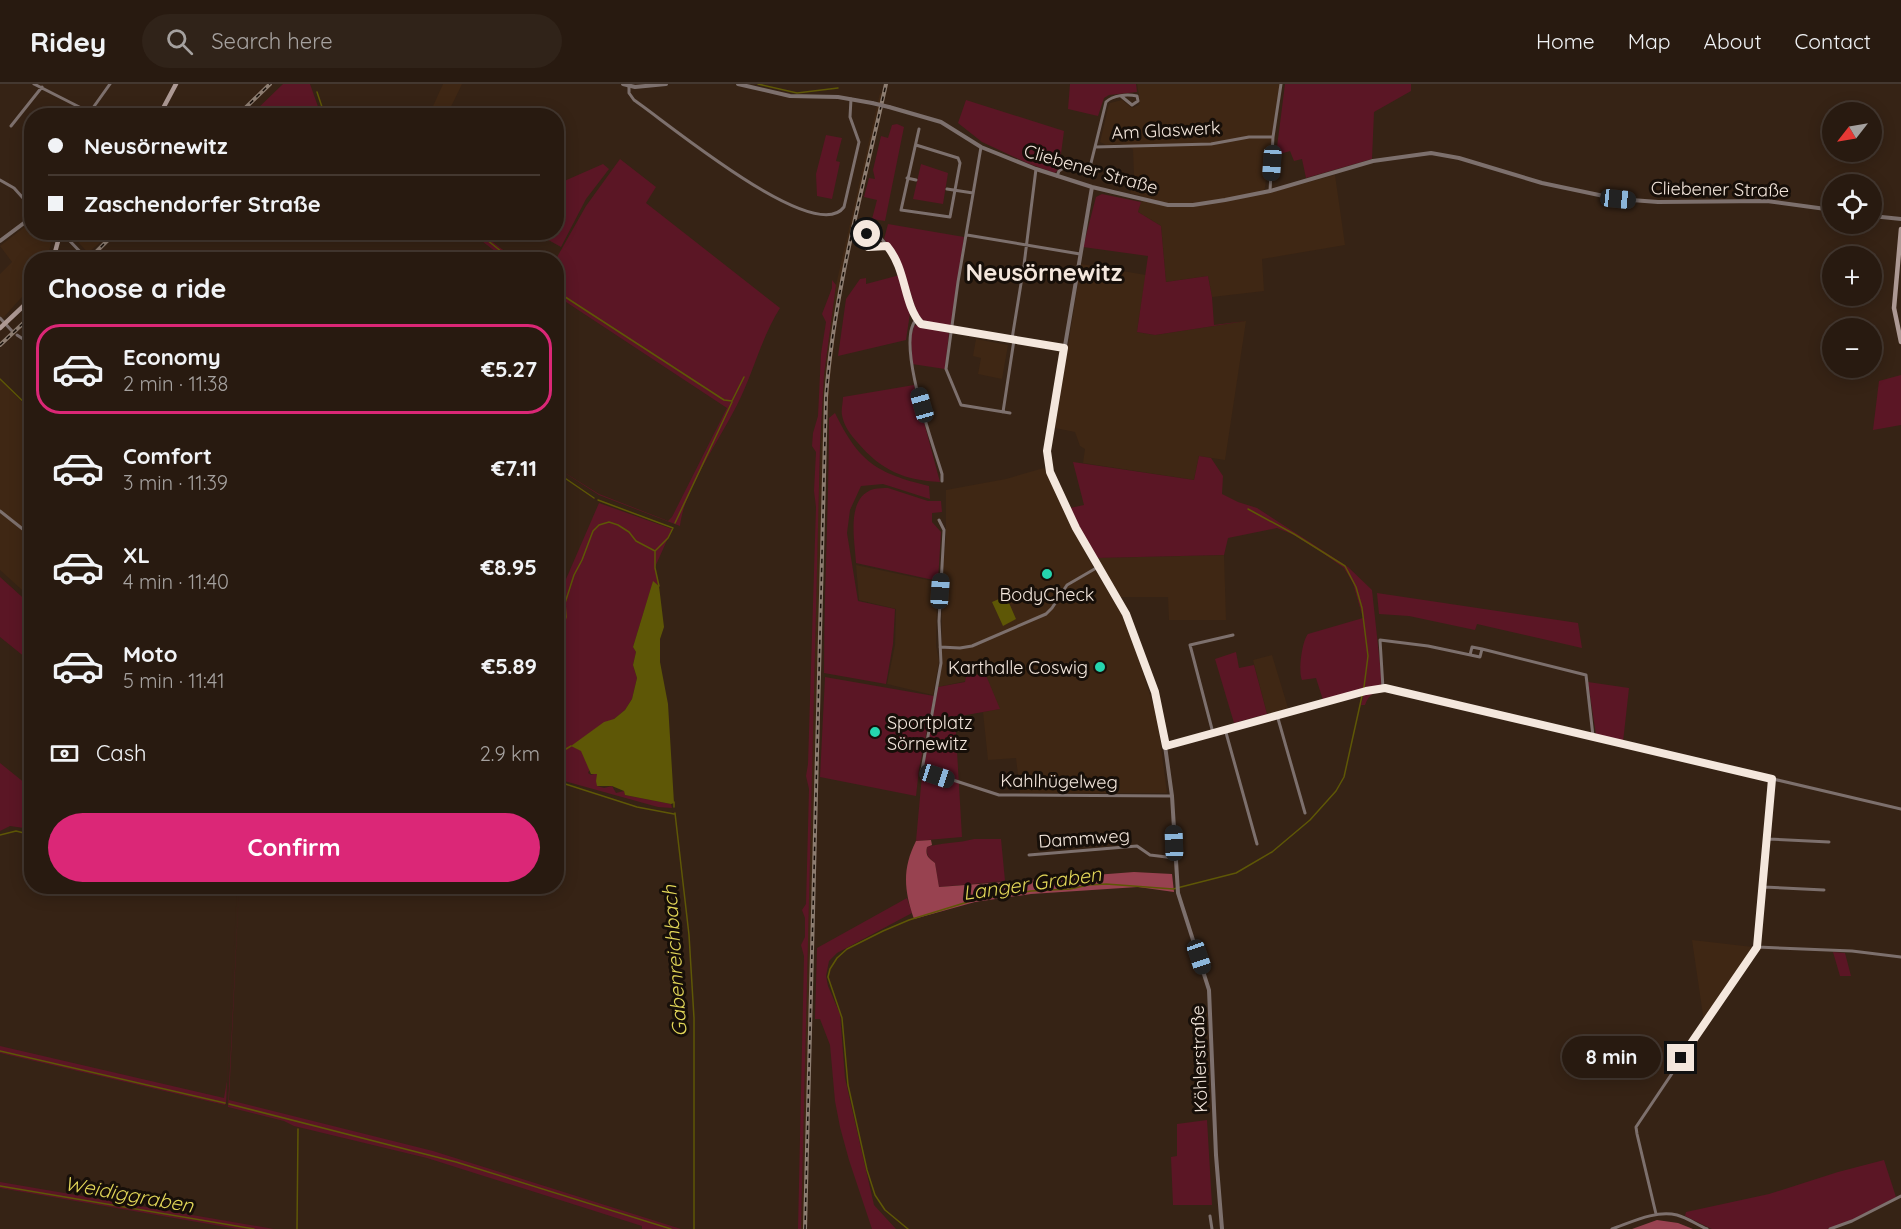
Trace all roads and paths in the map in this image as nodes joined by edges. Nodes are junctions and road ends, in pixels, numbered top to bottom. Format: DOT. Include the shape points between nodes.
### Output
graph roads {
  1 [pos="34,84"];
  2 [pos="49,84"];
  3 [pos="110,84"];
  4 [pos="176,84"];
  5 [pos="623,84"];
  6 [pos="666,84"];
  7 [pos="738,84"];
  8 [pos="1281,84"];
  9 [pos="629,86"];
  10 [pos="44,88"];
  11 [pos="1121,96"];
  12 [pos="851,99"];
  13 [pos="27,108"];
  14 [pos="82,108"];
  15 [pos="93,108"];
  16 [pos="163,108"];
  17 [pos="24,111"];
  18 [pos="11,126"];
  19 [pos="919,129"];
  20 [pos="1273,137"];
  21 [pos="916,145"];
  22 [pos="981,147"];
  23 [pos="1095,147"];
  24 [pos="1036,169"];
  25 [pos="1057,176"];
  26 [pos="907,178"];
  27 [pos="0,180"];
  28 [pos="916,180"];
  29 [pos="1092,187"];
  30 [pos="947,189"];
  31 [pos="956,190"];
  32 [pos="1270,191"];
  33 [pos="974,193"];
  34 [pos="24,199"];
  35 [pos="1822,208"];
  36 [pos="1882,217"];
  37 [pos="1901,219"];
  38 [pos="24,223"];
  39 [pos="1901,229"];
  40 [pos="966,235"];
  41 [pos="69,240"];
  42 [pos="0,241"];
  43 [pos="1027,244"];
  44 [pos="887,246"];
  45 [pos="79,252"];
  46 [pos="1080,254"];
  47 [pos="24,305"];
  48 [pos="0,318"];
  49 [pos="917,319"];
  50 [pos="5,323"];
  51 [pos="0,328"];
  52 [pos="952,330"];
  53 [pos="12,331"];
  54 [pos="17,335"];
  55 [pos="24,340"];
  56 [pos="1013,340"];
  57 [pos="1901,342"];
  58 [pos="1064,348"];
  59 [pos="1003,412"];
  60 [pos="1010,413"];
  61 [pos="942,481"];
  62 [pos="0,511"];
  63 [pos="939,520"];
  64 [pos="24,529"];
  65 [pos="1098,567"];
  66 [pos="1233,635"];
  67 [pos="939,647"];
  68 [pos="1482,649"];
  69 [pos="1470,655"];
  70 [pos="1383,688"];
  71 [pos="1277,715"];
  72 [pos="1225,729"];
  73 [pos="1213,733"];
  74 [pos="1593,736"];
  75 [pos="1166,746"];
  76 [pos="1772,779"];
  77 [pos="1172,796"];
  78 [pos="1901,809"];
  79 [pos="1305,813"];
  80 [pos="1767,839"];
  81 [pos="1829,842"];
  82 [pos="1257,844"];
  83 [pos="1029,855"];
  84 [pos="1175,858"];
  85 [pos="1763,886"];
  86 [pos="1824,891"];
  87 [pos="1757,947"];
  88 [pos="1901,957"];
  89 [pos="1901,1196"];
  90 [pos="1656,1214"];
  91 [pos="1210,1216"];
  92 [pos="1211,1224"];
  93 [pos="1222,1227"];
  94 [pos="1212,1229"];
  95 [pos="1612,1229"];
  96 [pos="1707,1229"];
  97 [pos="1830,1229"];
  1 -- 10 [label="street"];
  2 -- 10 [label="street"];
  3 -- 15 [label="street"];
  4 -- 16 [label="main road"];
  5 -- 9 [label="street"];
  6 -- 9 [label="street"];
  7 -- 12 [label="street, Cliebener Straße" via="790,96"];
  8 -- 20 [label="street"];
  9 -- 12 [label="street" via="634,100 732,172 794,207 834,215 844,207 859,142 850,117"];
  10 -- 13 [label="street"];
  10 -- 14 [label="street"];
  11 -- 11 [label="street, Am Glaswerk" via="1136,95 1138,101 1132,105"];
  11 -- 23 [label="street, Am Glaswerk" via="1111,97 1104,105"];
  12 -- 22 [label="street, Cliebener Straße, bridge" via="940,122"];
  17 -- 18 [label="street"];
  19 -- 21 [label="street"];
  20 -- 23 [label="street, Am Glaswerk" via="1211,144"];
  20 -- 32 [label="street"];
  21 -- 26 [label="street"];
  21 -- 31 [label="street" via="958,158"];
  22 -- 24 [label="street, Cliebener Straße"];
  22 -- 33 [label="street"];
  23 -- 25 [label="street, Am Glaswerk" via="1090,167 1066,166"];
  24 -- 25 [label="street, Cliebener Straße"];
  24 -- 43 [label="street"];
  25 -- 29 [label="street, Cliebener Straße"];
  26 -- 28 [label="street"];
  26 -- 31 [label="street" via="901,210 950,217"];
  27 -- 34 [label="street"];
  29 -- 32 [label="street, Cliebener Straße" via="1180,206"];
  29 -- 46 [label="street, Köhlerstraße"];
  30 -- 31 [label="street"];
  31 -- 33 [label="street"];
  32 -- 35 [label="street, Cliebener Straße" via="1373,161 1431,153 1618,199 1767,201"];
  33 -- 40 [label="street"];
  36 -- 37 [label="street"];
  38 -- 42 [label="street"];
  39 -- 57 [label="main road" via="1894,308"];
  40 -- 43 [label="street"];
  40 -- 52 [label="street"];
  41 -- 45 [label="street"];
  43 -- 46 [label="street"];
  43 -- 56 [label="street"];
  44 -- 44 [label="street" via="875,232 867,234 868,247"];
  44 -- 49 [label="street" via="897,261"];
  46 -- 58 [label="street, Köhlerstraße"];
  47 -- 50 [label="main road"];
  48 -- 50 [label="street"];
  49 -- 52 [label="street" via="926,326"];
  49 -- 61 [label="street" via="910,330 911,367"];
  50 -- 51 [label="main road"];
  50 -- 53 [label="street"];
  52 -- 56 [label="street"];
  52 -- 59 [label="street" via="946,369 961,405"];
  54 -- 55 [label="street"];
  56 -- 58 [label="street"];
  56 -- 59 [label="street"];
  58 -- 65 [label="street, Köhlerstraße" via="1048,461 1071,518"];
  59 -- 60 [label="street"];
  62 -- 64 [label="street"];
  63 -- 67 [label="street" via="944,530"];
  65 -- 67 [label="street" via="1067,585 1052,608 1040,617 972,646"];
  65 -- 75 [label="street, Köhlerstraße" via="1128,620 1155,692"];
  66 -- 73 [label="street" via="1190,645"];
  67 -- 77 [label="street, Kahlhügelweg" via="939,673 922,770 999,795"];
  68 -- 69 [label="street" via="1480,657"];
  68 -- 69 [label="street" via="1472,647"];
  68 -- 74 [label="street" via="1586,675"];
  69 -- 70 [label="street" via="1380,640"];
  70 -- 71 [label="street"];
  70 -- 74 [label="street"];
  71 -- 72 [label="street"];
  71 -- 79 [label="street"];
  72 -- 73 [label="street"];
  72 -- 82 [label="street"];
  73 -- 75 [label="street"];
  74 -- 76 [label="street"];
  75 -- 77 [label="street, Köhlerstraße"];
  76 -- 78 [label="street"];
  76 -- 80 [label="street"];
  77 -- 84 [label="street, Köhlerstraße"];
  80 -- 81 [label="street"];
  80 -- 85 [label="street"];
  83 -- 84 [label="street, Dammweg" via="1137,846 1150,855"];
  84 -- 93 [label="street, Köhlerstraße" via="1178,893 1209,990"];
  85 -- 86 [label="street"];
  85 -- 87 [label="street"];
  87 -- 88 [label="street"];
  87 -- 90 [label="street" via="1637,1124"];
  89 -- 97 [label="street"];
  90 -- 95 [label="street"];
  90 -- 96 [label="street" via="1677,1215"];
  91 -- 92 [label="street"];
  92 -- 93 [label="street, Köhlerstraße"];
  92 -- 94 [label="street"];
}
